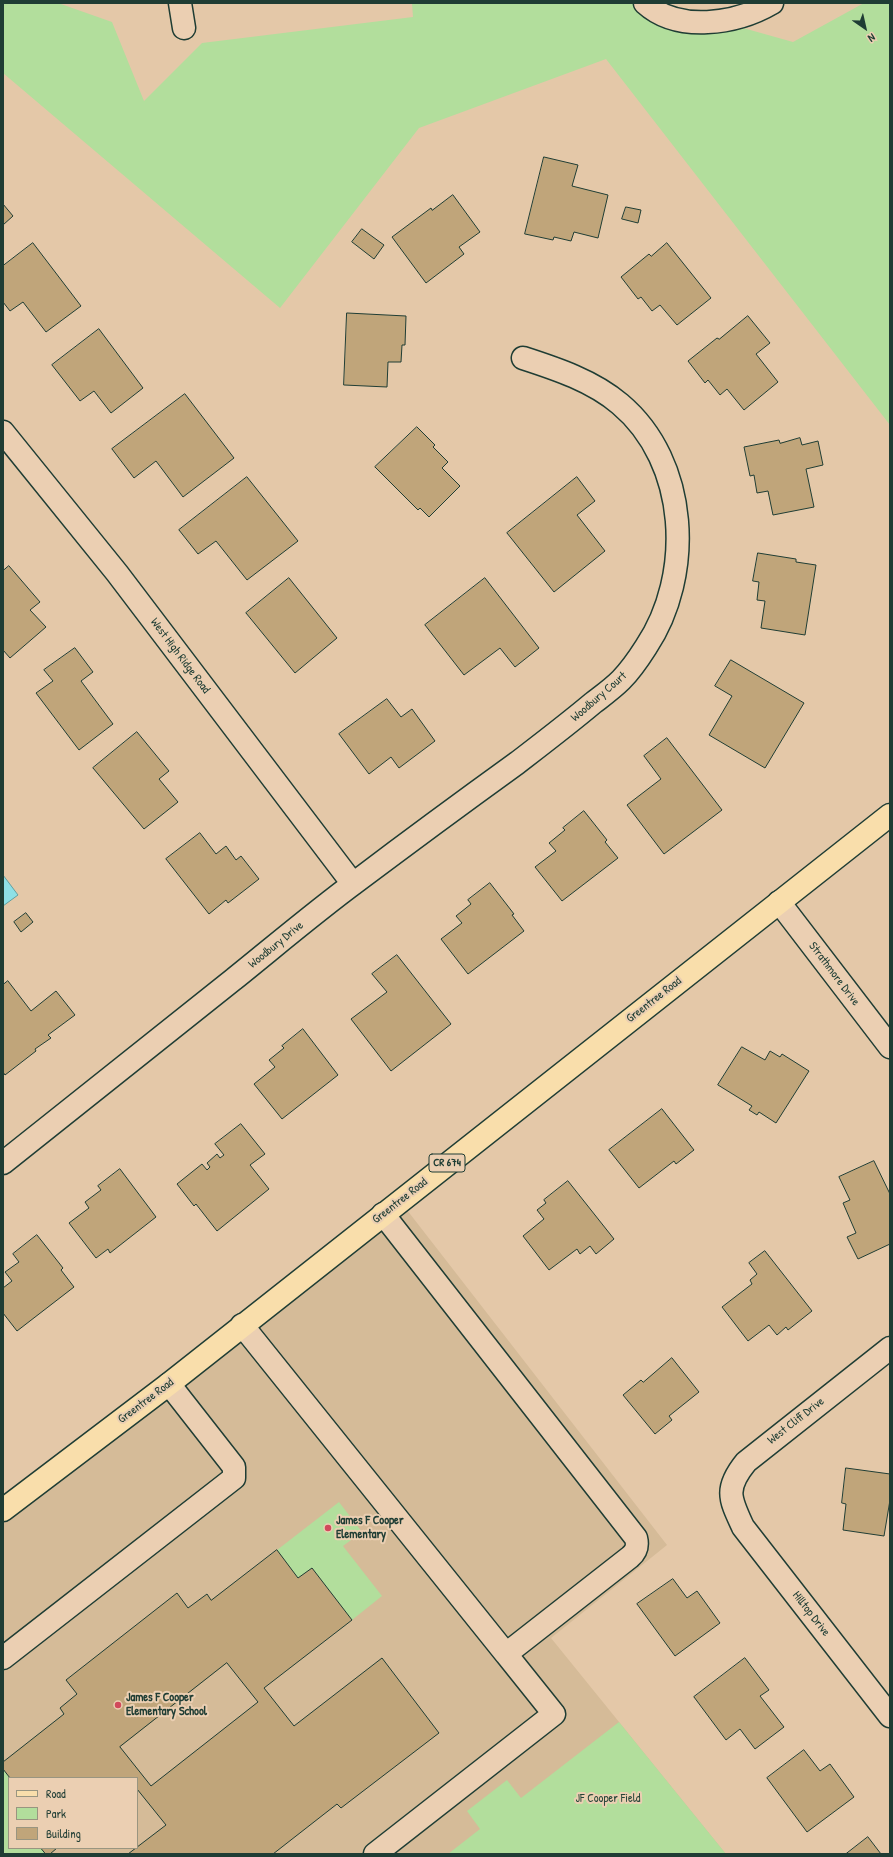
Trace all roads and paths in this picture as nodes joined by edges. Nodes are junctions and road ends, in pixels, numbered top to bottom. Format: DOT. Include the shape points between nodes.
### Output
graph roads {
  1 [pos="180,3"];
  2 [pos="644,3"];
  3 [pos="772,3"];
  4 [pos="184,28"];
  5 [pos="523,358"];
  6 [pos="3,432"];
  7 [pos="554,735"];
  8 [pos="890,814"];
  9 [pos="353,884"];
  10 [pos="779,902"];
  11 [pos="890,1047"];
  12 [pos="3,1163"];
  13 [pos="383,1214"];
  14 [pos="242,1325"];
  15 [pos="890,1348"];
  16 [pos="169,1384"];
  17 [pos="3,1510"];
  18 [pos="735,1510"];
  19 [pos="506,1654"];
  20 [pos="3,1658"];
  21 [pos="890,1716"];
  22 [pos="375,1854"];
  1 -- 4 [label="street"];
  2 -- 3 [label="street" via="672,20 694,23 728,19"];
  5 -- 7 [label="street, Woodbury Court" via="592,385 621,404 643,429 658,452 675,504 678,554 668,604 659,625 622,679"];
  6 -- 9 [label="street, West High Ridge Road" via="117,573"];
  7 -- 9 [label="street, Woodbury Drive"];
  8 -- 10 [label="main road, Greentree Road / CR 674"];
  9 -- 12 [label="street, Woodbury Drive"];
  10 -- 11 [label="street, Strathmore Drive"];
  10 -- 13 [label="main road, Greentree Road / CR 674"];
  13 -- 14 [label="main road, Greentree Road / CR 674"];
  13 -- 19 [label="street" via="636,1538 638,1546 635,1553"];
  14 -- 16 [label="main road, Greentree Road / CR 674"];
  14 -- 19 [label="street"];
  15 -- 18 [label="street, West Cliff Drive" via="746,1462 737,1472 732,1484 730,1498"];
  16 -- 17 [label="main road, Greentree Road / CR 674"];
  16 -- 20 [label="street" via="234,1467 234,1478"];
  18 -- 21 [label="street, Hilltop Drive" via="743,1527"];
  19 -- 22 [label="street" via="554,1714"];
}
